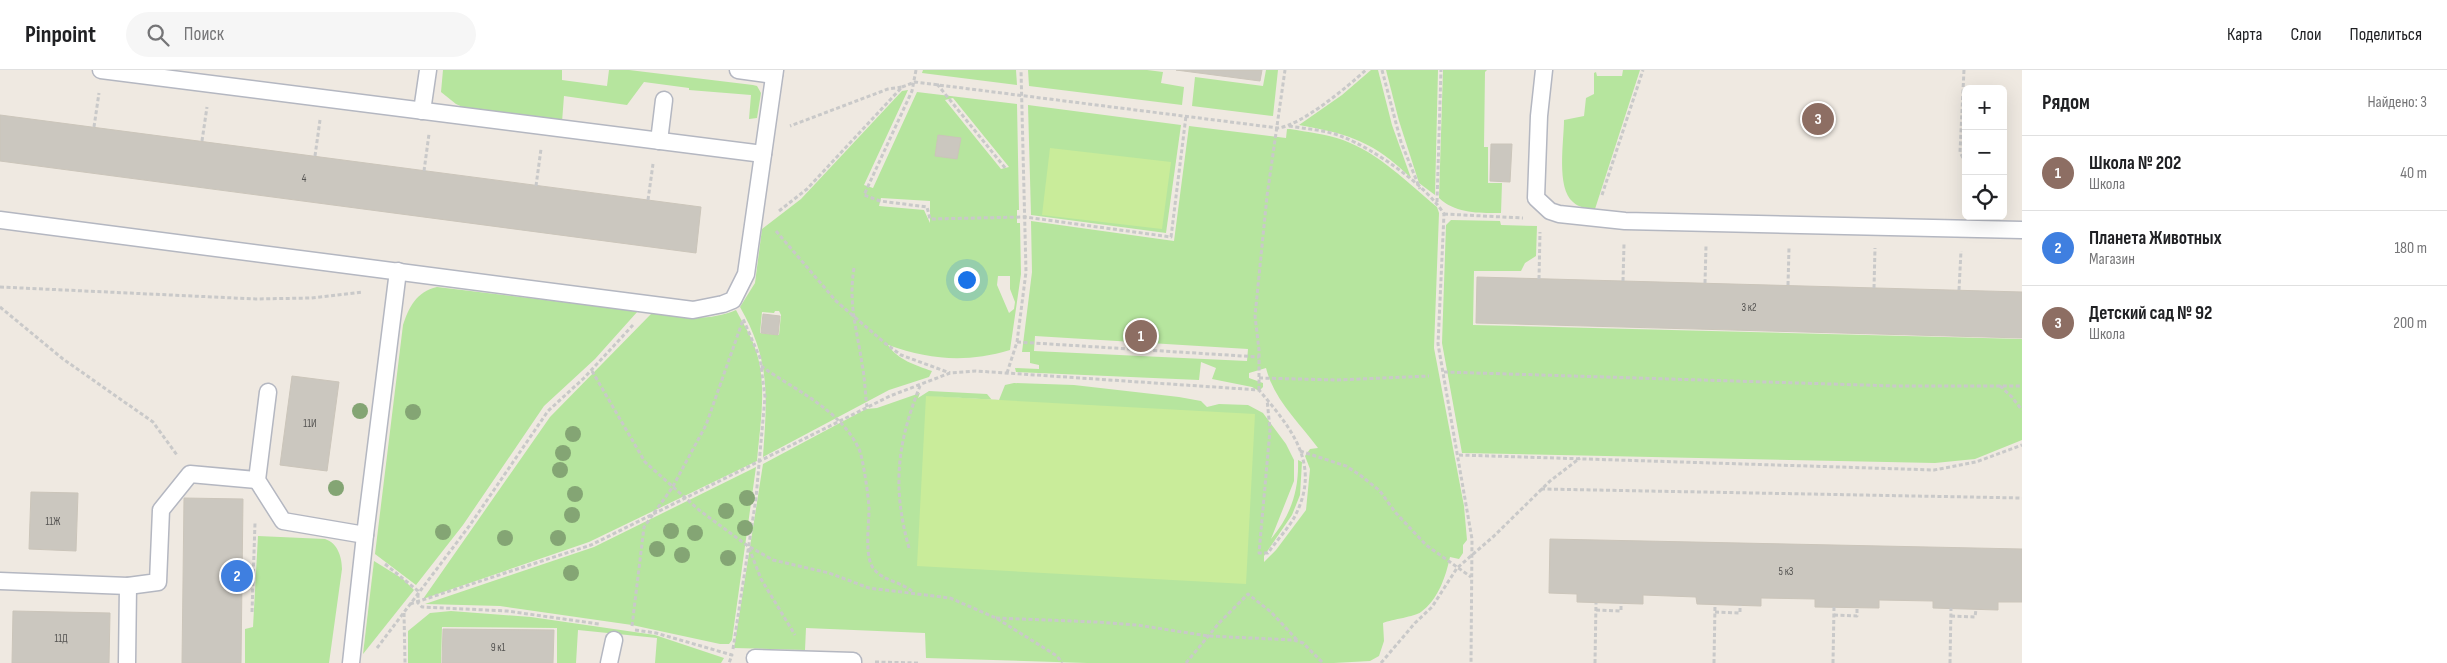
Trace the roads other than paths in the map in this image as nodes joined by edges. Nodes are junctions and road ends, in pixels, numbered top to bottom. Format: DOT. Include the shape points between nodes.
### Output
graph roads {
  1 [pos="102,70"];
  2 [pos="428,70"];
  3 [pos="738,70"];
  4 [pos="1544,70"];
  5 [pos="774,72"];
  6 [pos="664,100"];
  7 [pos="427,111"];
  8 [pos="658,140"];
  9 [pos="763,154"];
  10 [pos="0,220"];
  11 [pos="2022,230"];
  12 [pos="397,279"];
  13 [pos="268,392"];
  14 [pos="257,480"];
  15 [pos="364,543"];
  16 [pos="0,581"];
  17 [pos="128,586"];
  18 [pos="615,631"];
  19 [pos="755,658"];
  20 [pos="853,662"];
  21 [pos="127,663"];
  22 [pos="351,663"];
  23 [pos="609,663"];
  1 -- 7 [label="lane"];
  2 -- 7 [label="lane"];
  3 -- 5 [label="lane"];
  4 -- 11 [label="lane" via="1536,198 1550,212 1625,221"];
  5 -- 9 [label="lane"];
  6 -- 8 [label="lane"];
  7 -- 8 [label="lane"];
  8 -- 9 [label="lane"];
  9 -- 12 [label="lane" via="760,223 746,274 732,300 723,304 693,310"];
  10 -- 12 [label="lane"];
  12 -- 15 [label="lane"];
  13 -- 14 [label="lane"];
  14 -- 15 [label="lane" via="283,521"];
  14 -- 17 [label="lane" via="190,474 161,510 158,582"];
  15 -- 22 [label="lane"];
  16 -- 17 [label="lane"];
  17 -- 21 [label="lane"];
  18 -- 23 [label="lane"];
  19 -- 20 [label="lane"];
}
